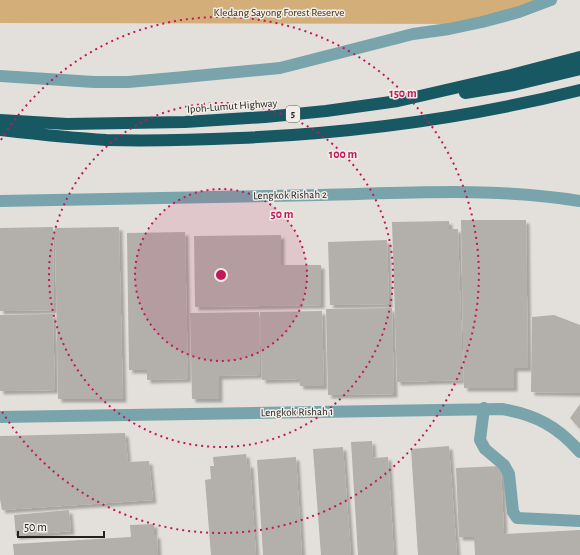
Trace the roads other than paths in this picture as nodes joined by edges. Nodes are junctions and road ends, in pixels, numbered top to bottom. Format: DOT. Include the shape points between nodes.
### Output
graph roads {
  1 [pos="551,0"];
  2 [pos="580,57"];
  3 [pos="580,70"];
  4 [pos="0,76"];
  5 [pos="580,91"];
  6 [pos="398,101"];
  7 [pos="0,120"];
  8 [pos="0,130"];
  9 [pos="0,201"];
  10 [pos="580,201"];
  11 [pos="484,408"];
  12 [pos="0,417"];
  13 [pos="580,452"];
  14 [pos="580,521"];
  1 -- 4 [label="street" via="490,20 406,36 280,68 128,82"];
  2 -- 6 [label="highway, Ipoh-Lumut Highway / 5"];
  3 -- 6 [label="highway" via="514,86"];
  5 -- 8 [label="highway, 5" via="400,124 266,137 186,141 105,140"];
  6 -- 7 [label="highway, Ipoh-Lumut Highway / 5" via="319,112 185,122 67,124"];
  9 -- 10 [label="street, Lengkok Rishah 2" via="455,192 534,195"];
  11 -- 12 [label="street, Lengkok Rishah 1"];
  11 -- 13 [label="street, Lengkok Rishah 1" via="518,412 546,422"];
  11 -- 14 [label="street" via="480,440 485,449 504,465 509,474 512,512 517,518"];
}
